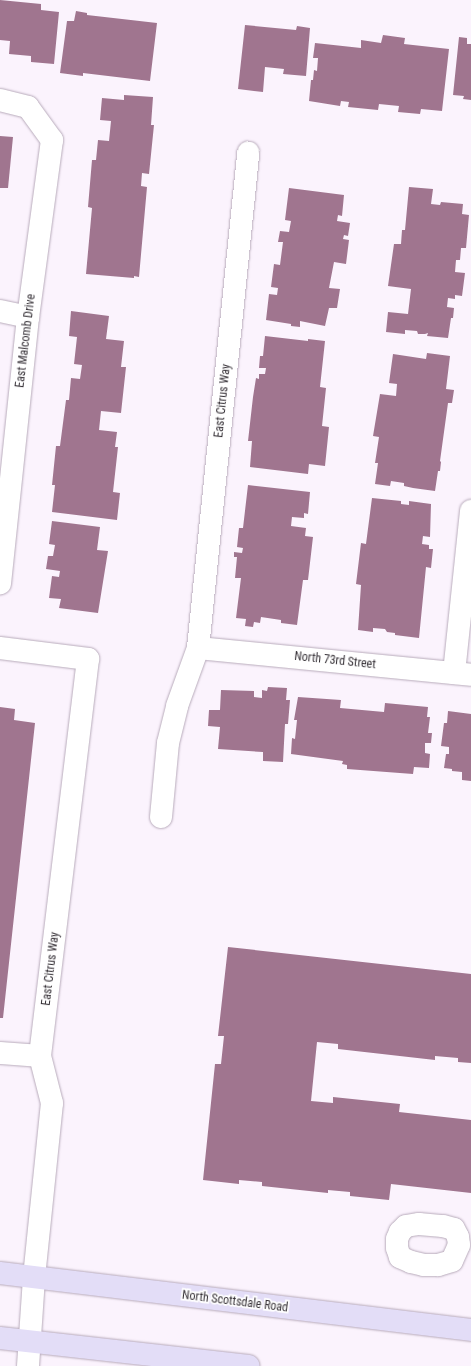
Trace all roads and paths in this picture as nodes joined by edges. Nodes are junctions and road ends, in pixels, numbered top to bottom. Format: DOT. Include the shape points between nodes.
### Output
graph roads {
  1 [pos="0,100"];
  2 [pos="248,153"];
  3 [pos="0,311"];
  4 [pos="28,318"];
  5 [pos="471,511"];
  6 [pos="0,584"];
  7 [pos="0,648"];
  8 [pos="198,648"];
  9 [pos="463,674"];
  10 [pos="161,817"];
  11 [pos="0,1052"];
  12 [pos="40,1056"];
  13 [pos="0,1273"];
  14 [pos="34,1278"];
  15 [pos="471,1330"];
  16 [pos="0,1338"];
  17 [pos="29,1342"];
  18 [pos="28,1366"];
  19 [pos="248,1366"];
  1 -- 4 [label="street, East Malcomb Drive" via="28,106 52,140"];
  2 -- 8 [label="street, East Citrus Way"];
  3 -- 4 [label="street"];
  4 -- 6 [label="street, East Malcomb Drive"];
  5 -- 9 [label="street"];
  7 -- 12 [label="street, East Citrus Way" via="88,659"];
  8 -- 9 [label="street, North 73rd Street"];
  8 -- 10 [label="street, East Citrus Way" via="177,706 168,743"];
  11 -- 12 [label="street"];
  12 -- 14 [label="street, East Citrus Way" via="52,1103"];
  13 -- 14 [label="main road, North Scottsdale Road"];
  14 -- 15 [label="main road, North Scottsdale Road"];
  14 -- 17 [label="street, East Citrus Way"];
  16 -- 17 [label="main road"];
  17 -- 18 [label="street, East Citrus Way"];
  17 -- 19 [label="main road"];
}
